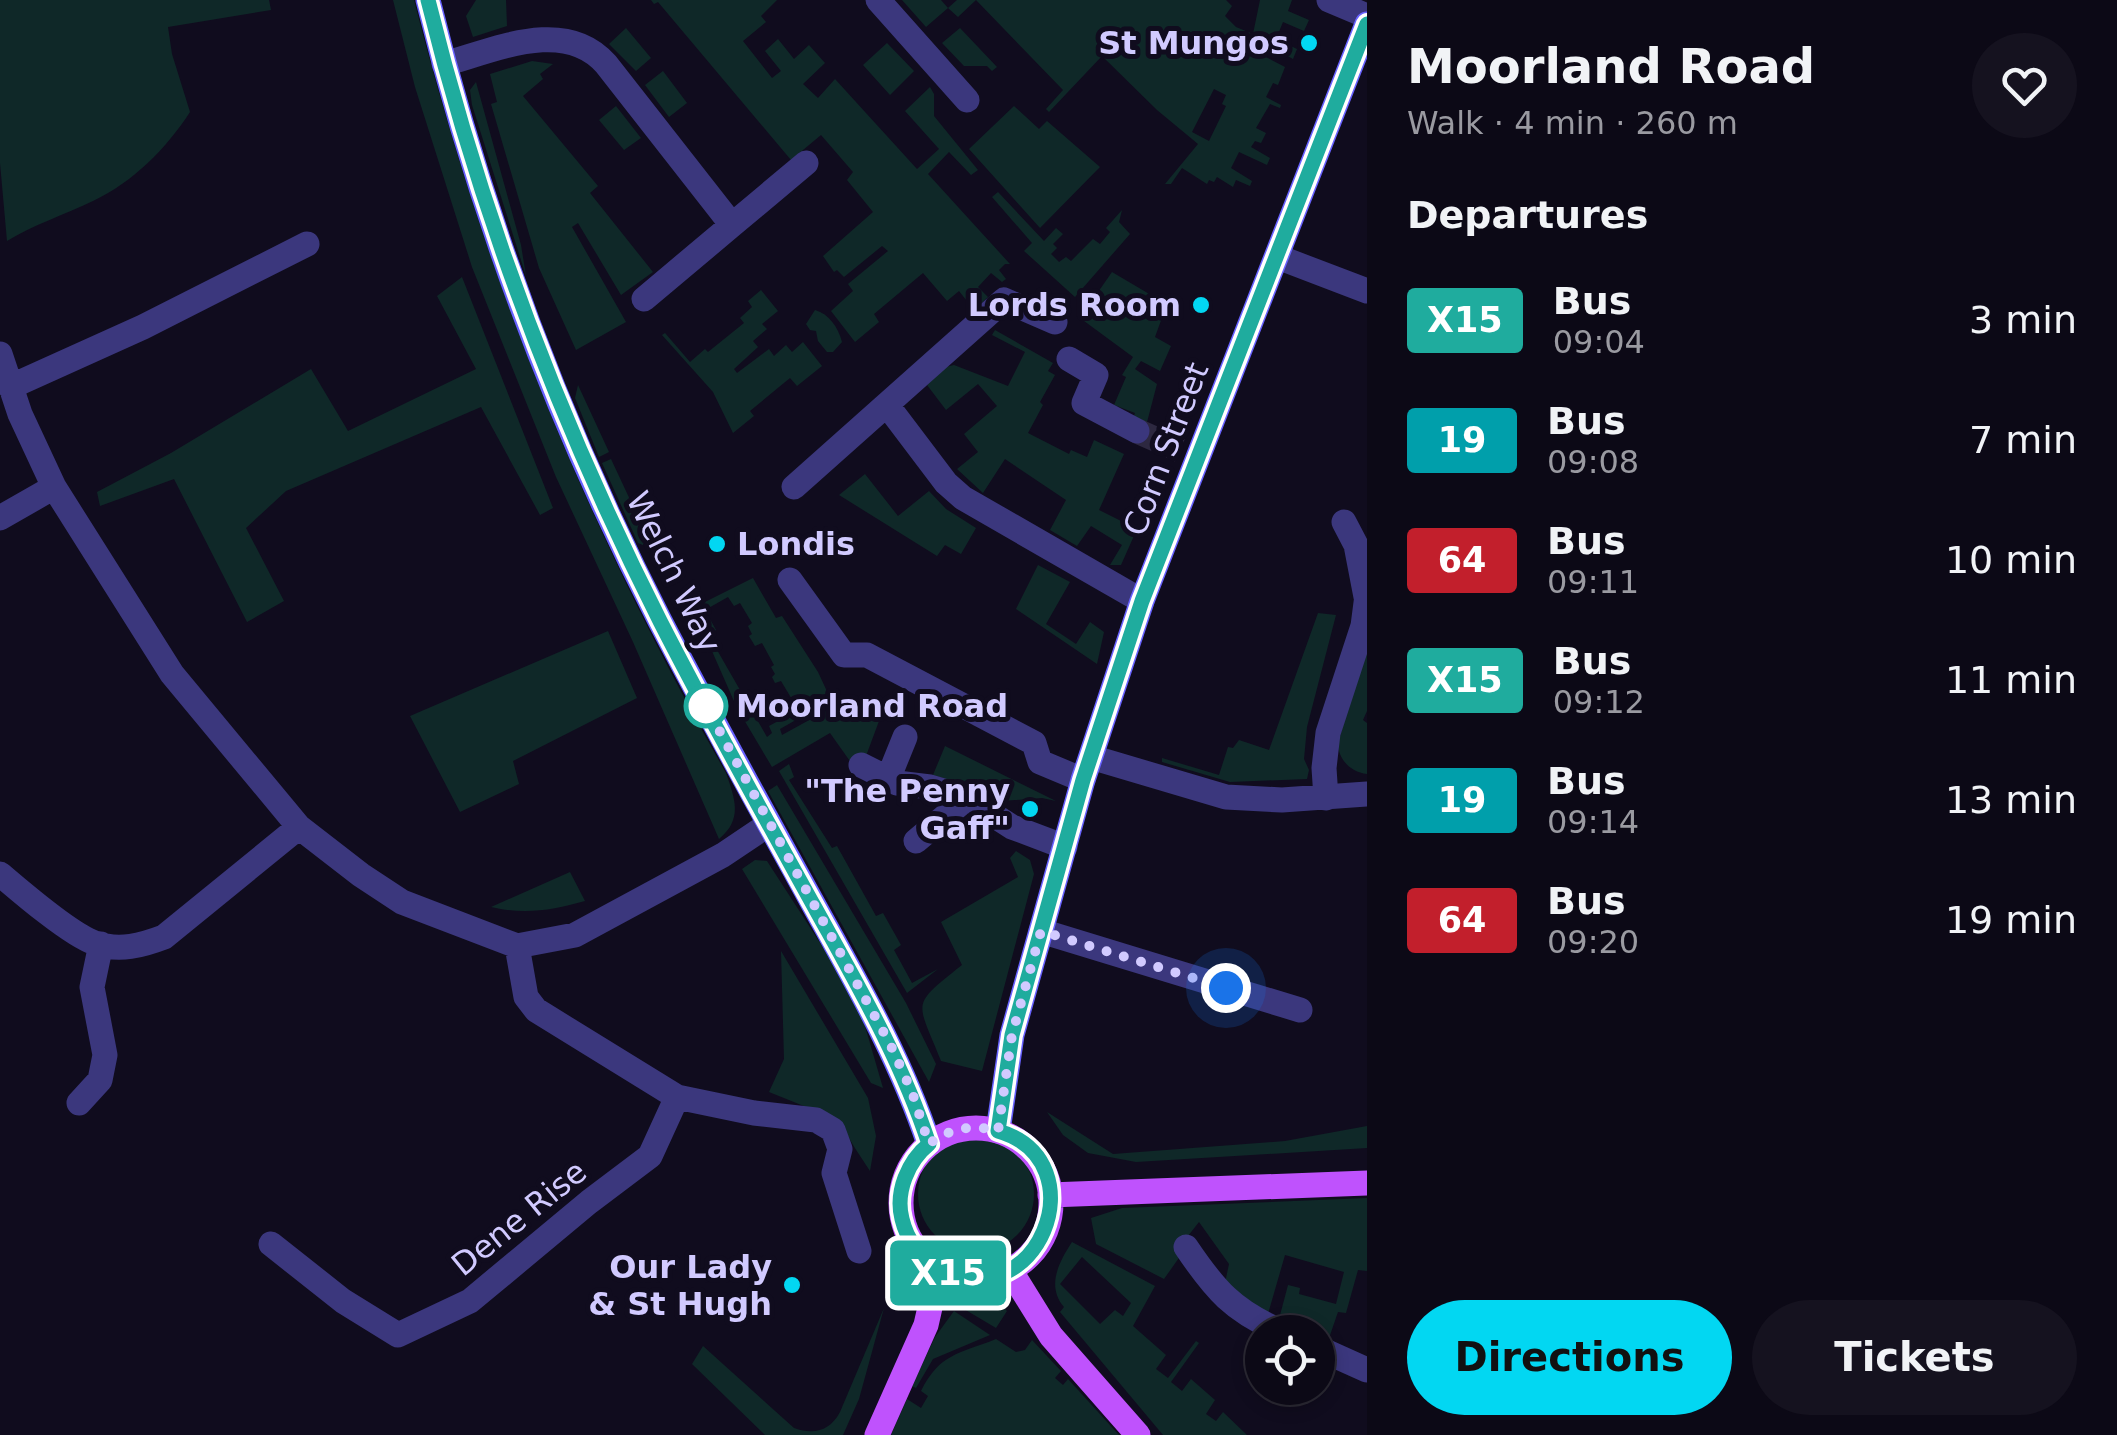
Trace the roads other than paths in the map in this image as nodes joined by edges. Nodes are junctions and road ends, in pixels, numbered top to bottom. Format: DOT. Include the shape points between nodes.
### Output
graph roads {
  1 [pos="428,0"];
  2 [pos="878,0"];
  3 [pos="1328,0"];
  4 [pos="1367,16"];
  5 [pos="1367,24"];
  6 [pos="444,64"];
  7 [pos="968,100"];
  8 [pos="806,163"];
  9 [pos="732,225"];
  10 [pos="307,244"];
  11 [pos="1278,257"];
  12 [pos="1367,291"];
  13 [pos="644,298"];
  14 [pos="1055,322"];
  15 [pos="0,354"];
  16 [pos="1068,359"];
  17 [pos="10,387"];
  18 [pos="886,405"];
  19 [pos="1136,431"];
  20 [pos="54,487"];
  21 [pos="794,487"];
  22 [pos="0,518"];
  23 [pos="1344,522"];
  24 [pos="790,580"];
  25 [pos="1366,596"];
  26 [pos="1142,601"];
  27 [pos="906,737"];
  28 [pos="861,764"];
  29 [pos="1087,768"];
  30 [pos="888,779"];
  31 [pos="1367,794"];
  32 [pos="967,798"];
  33 [pos="1326,798"];
  34 [pos="769,824"];
  35 [pos="299,827"];
  36 [pos="916,842"];
  37 [pos="1065,847"];
  38 [pos="0,874"];
  39 [pos="1041,931"];
  40 [pos="101,944"];
  41 [pos="517,946"];
  42 [pos="1300,1010"];
  43 [pos="676,1097"];
  44 [pos="79,1103"];
  45 [pos="998,1131"];
  46 [pos="929,1144"];
  47 [pos="1367,1183"];
  48 [pos="1050,1195"];
  49 [pos="271,1244"];
  50 [pos="1186,1246"];
  51 [pos="860,1250"];
  52 [pos="938,1268"];
  53 [pos="1010,1270"];
  54 [pos="1246,1315"];
  55 [pos="1335,1356"];
  56 [pos="1367,1370"];
  57 [pos="877,1435"];
  58 [pos="1138,1435"];
  1 -- 6 [label="street, Welch Way"];
  2 -- 7 [label="street"];
  3 -- 4 [label="street"];
  5 -- 11 [label="street, Corn Street"];
  6 -- 9 [label="street" via="529,41 588,46"];
  6 -- 34 [label="street, Welch Way" via="501,252 586,466"];
  8 -- 9 [label="street"];
  9 -- 13 [label="street"];
  10 -- 17 [label="street"];
  11 -- 12 [label="street"];
  11 -- 26 [label="street, Corn Street" via="1188,453"];
  14 -- 18 [label="street" via="1004,300"];
  15 -- 17 [label="street"];
  16 -- 19 [label="street" via="1096,375 1084,403"];
  17 -- 20 [label="street"];
  18 -- 21 [label="street"];
  18 -- 26 [label="street" via="963,498"];
  20 -- 22 [label="street"];
  20 -- 35 [label="street" via="172,674"];
  23 -- 25 [label="street"];
  24 -- 29 [label="street" via="844,656 867,655 1034,743 1040,762"];
  25 -- 33 [label="street" via="1363,626 1328,733"];
  26 -- 29 [label="street, Corn Street"];
  27 -- 30 [label="street"];
  28 -- 30 [label="street"];
  29 -- 33 [label="street" via="1226,798"];
  29 -- 37 [label="street, Corn Street"];
  30 -- 32 [label="street"];
  31 -- 33 [label="street"];
  32 -- 36 [label="street"];
  32 -- 37 [label="street" via="1012,827"];
  34 -- 41 [label="street" via="576,936"];
  34 -- 46 [label="street, Welch Way" via="891,1046"];
  35 -- 40 [label="street" via="164,937 140,946"];
  35 -- 41 [label="street" via="402,902"];
  37 -- 39 [label="street, Corn Street"];
  38 -- 40 [label="street"];
  39 -- 42 [label="street"];
  39 -- 45 [label="street, Corn Street" via="1012,1035"];
  40 -- 44 [label="street" via="92,988 106,1055 100,1080"];
  41 -- 43 [label="street" via="526,997 536,1010"];
  43 -- 49 [label="street, Dene Rise" via="650,1156 470,1301 398,1335"];
  43 -- 51 [label="street" via="816,1120 833,1130 840,1149 834,1174"];
  45 -- 46 [label="main road" via="962,1128"];
  45 -- 48 [label="main road" via="1028,1148"];
  46 -- 52 [label="main road" via="907,1170 901,1218 910,1242"];
  47 -- 48 [label="main road"];
  48 -- 53 [label="main road" via="1042,1240"];
  50 -- 54 [label="street" via="1222,1296"];
  52 -- 53 [label="main road" via="976,1279"];
  52 -- 57 [label="main road" via="926,1324"];
  53 -- 58 [label="main road" via="1051,1336"];
  55 -- 56 [label="street"];
}
